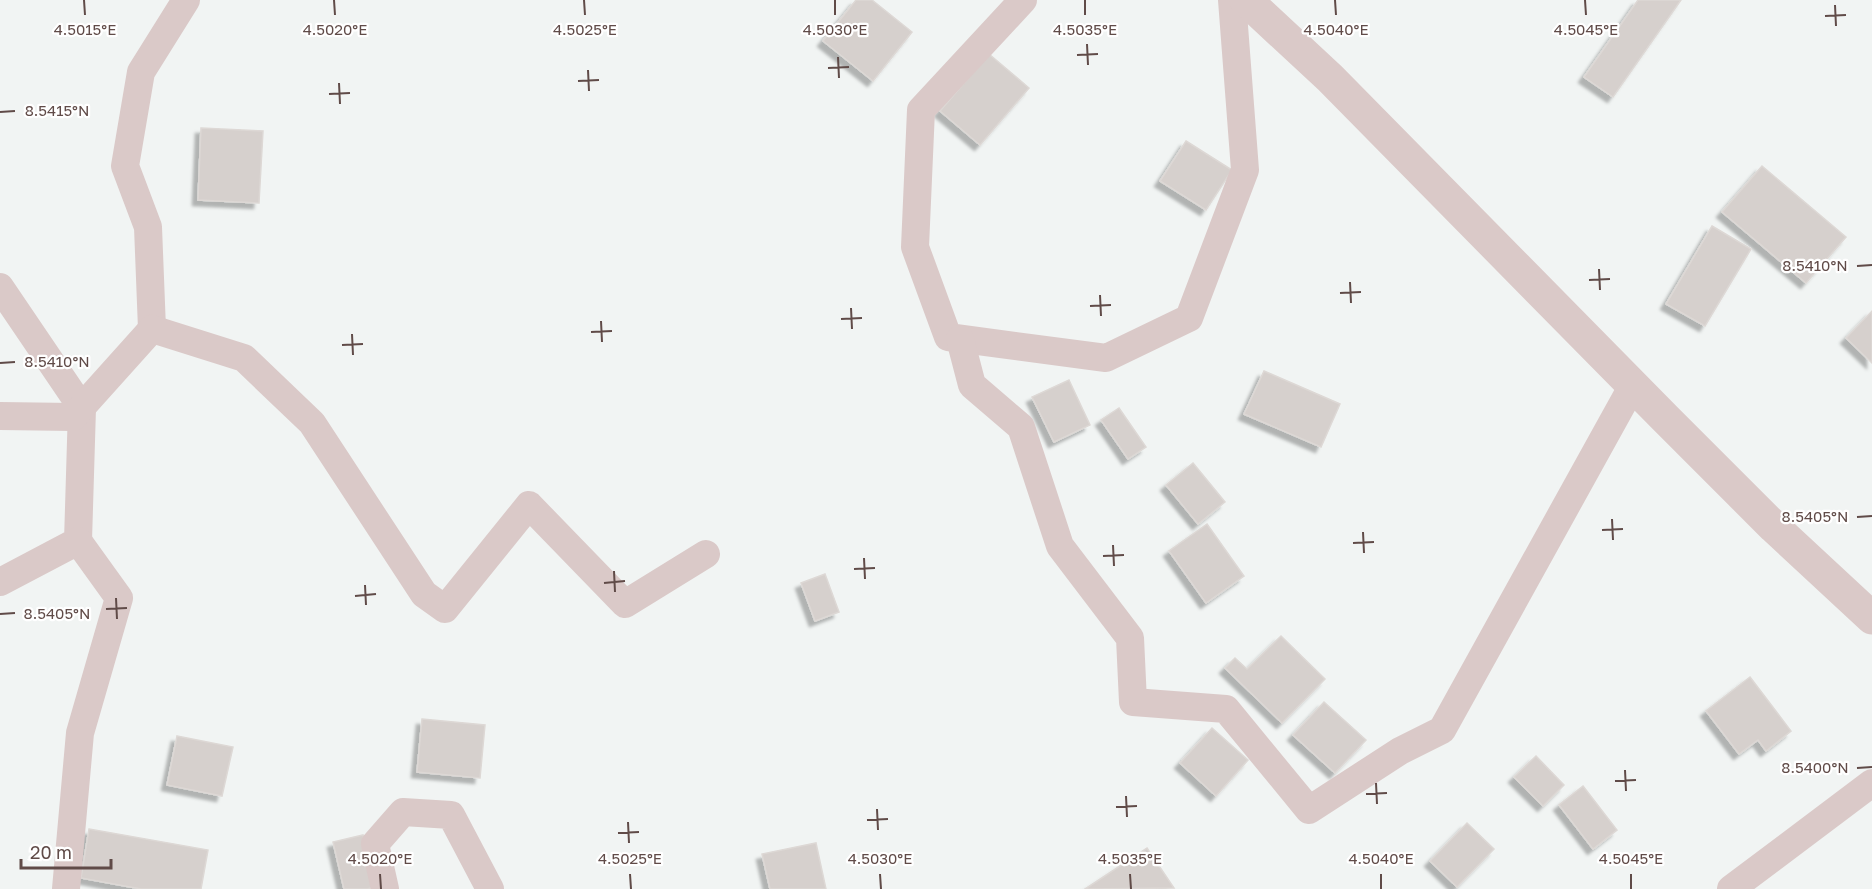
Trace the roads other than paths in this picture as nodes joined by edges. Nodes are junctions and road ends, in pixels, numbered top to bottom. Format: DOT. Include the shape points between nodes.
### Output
graph roads {
  1 [pos="186,0"];
  2 [pos="1023,0"];
  3 [pos="1232,0"];
  4 [pos="1246,0"];
  5 [pos="0,287"];
  6 [pos="152,329"];
  7 [pos="960,339"];
  8 [pos="1633,385"];
  9 [pos="82,408"];
  10 [pos="0,417"];
  11 [pos="78,541"];
  12 [pos="706,554"];
  13 [pos="0,582"];
  14 [pos="1872,618"];
  15 [pos="1872,783"];
  16 [pos="66,889"];
  17 [pos="385,889"];
  18 [pos="490,889"];
  19 [pos="1731,889"];
  1 -- 6 [label="street" via="141,72 125,166 148,227"];
  2 -- 7 [label="street" via="921,110 915,247 948,337"];
  3 -- 7 [label="street" via="1245,170 1189,318 1106,358"];
  4 -- 8 [label="street" via="1330,78"];
  5 -- 9 [label="street"];
  6 -- 9 [label="street"];
  6 -- 12 [label="street" via="244,358 312,423 424,594 445,609 529,505 625,604"];
  7 -- 8 [label="street" via="972,385 1021,426 1060,546 1130,638 1133,702 1226,709 1309,810 1400,751 1442,730"];
  8 -- 14 [label="street" via="1774,527"];
  9 -- 10 [label="street" via="73,417"];
  9 -- 11 [label="street"];
  11 -- 13 [label="street"];
  11 -- 16 [label="street" via="118,598 80,733"];
  15 -- 19 [label="street"];
  17 -- 18 [label="street" via="375,844 403,812 451,815"];
}
